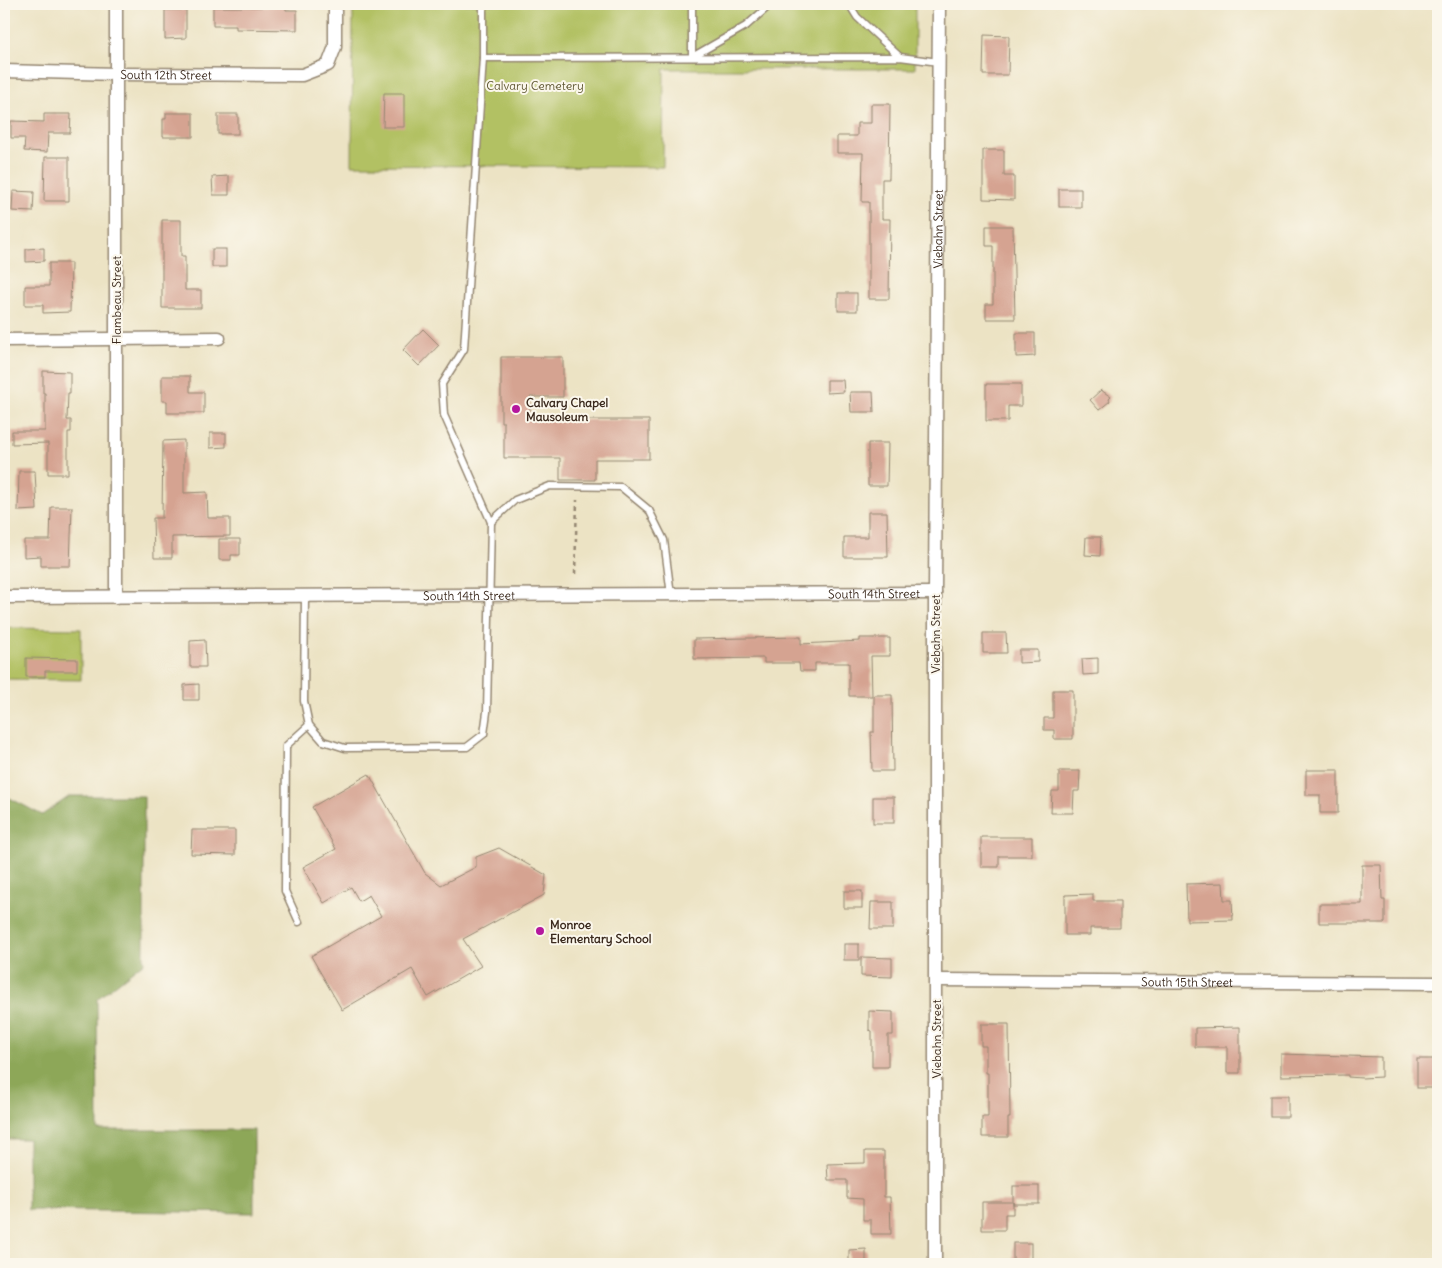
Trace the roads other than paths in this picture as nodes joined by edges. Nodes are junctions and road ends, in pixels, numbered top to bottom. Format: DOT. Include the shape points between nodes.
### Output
graph roads {
  1 [pos="116,4"];
  2 [pos="335,4"];
  3 [pos="483,4"];
  4 [pos="692,4"];
  5 [pos="771,4"];
  6 [pos="849,4"];
  7 [pos="939,4"];
  8 [pos="692,57"];
  9 [pos="900,57"];
  10 [pos="483,58"];
  11 [pos="939,62"];
  12 [pos="4,71"];
  13 [pos="116,74"];
  14 [pos="219,338"];
  15 [pos="4,340"];
  16 [pos="115,340"];
  17 [pos="491,522"];
  18 [pos="936,593"];
  19 [pos="671,595"];
  20 [pos="305,596"];
  21 [pos="489,596"];
  22 [pos="4,597"];
  23 [pos="116,597"];
  24 [pos="309,725"];
  25 [pos="299,922"];
  26 [pos="936,980"];
  27 [pos="1438,983"];
  28 [pos="935,1264"];
  1 -- 13 [label="street, Flambeau Street"];
  2 -- 13 [label="street, South 12th Street" via="335,47 328,64 302,75"];
  3 -- 10 [label="lane"];
  4 -- 8 [label="lane"];
  5 -- 8 [label="lane" via="746,26"];
  6 -- 9 [label="lane" via="856,17"];
  7 -- 11 [label="street, Viebahn Street"];
  8 -- 9 [label="lane"];
  8 -- 10 [label="lane"];
  9 -- 11 [label="lane"];
  10 -- 17 [label="lane" via="464,349 442,384 444,415"];
  11 -- 18 [label="street, Viebahn Street"];
  12 -- 13 [label="street, South 12th Street"];
  13 -- 16 [label="street, Flambeau Street"];
  14 -- 16 [label="street"];
  15 -- 16 [label="street"];
  16 -- 23 [label="street, Flambeau Street"];
  17 -- 19 [label="lane" via="515,500 550,486 621,487 649,510 664,540"];
  17 -- 21 [label="lane"];
  18 -- 19 [label="street, South 14th Street"];
  18 -- 26 [label="street, Viebahn Street"];
  19 -- 21 [label="street, South 14th Street"];
  20 -- 21 [label="street, South 14th Street"];
  20 -- 23 [label="street, South 14th Street"];
  20 -- 24 [label="lane" via="304,701"];
  21 -- 24 [label="lane" via="484,734 467,747 345,748 323,740"];
  22 -- 23 [label="street, South 14th Street"];
  24 -- 25 [label="lane" via="286,746 285,891"];
  26 -- 27 [label="street, South 15th Street"];
  26 -- 28 [label="street, Viebahn Street"];
}
